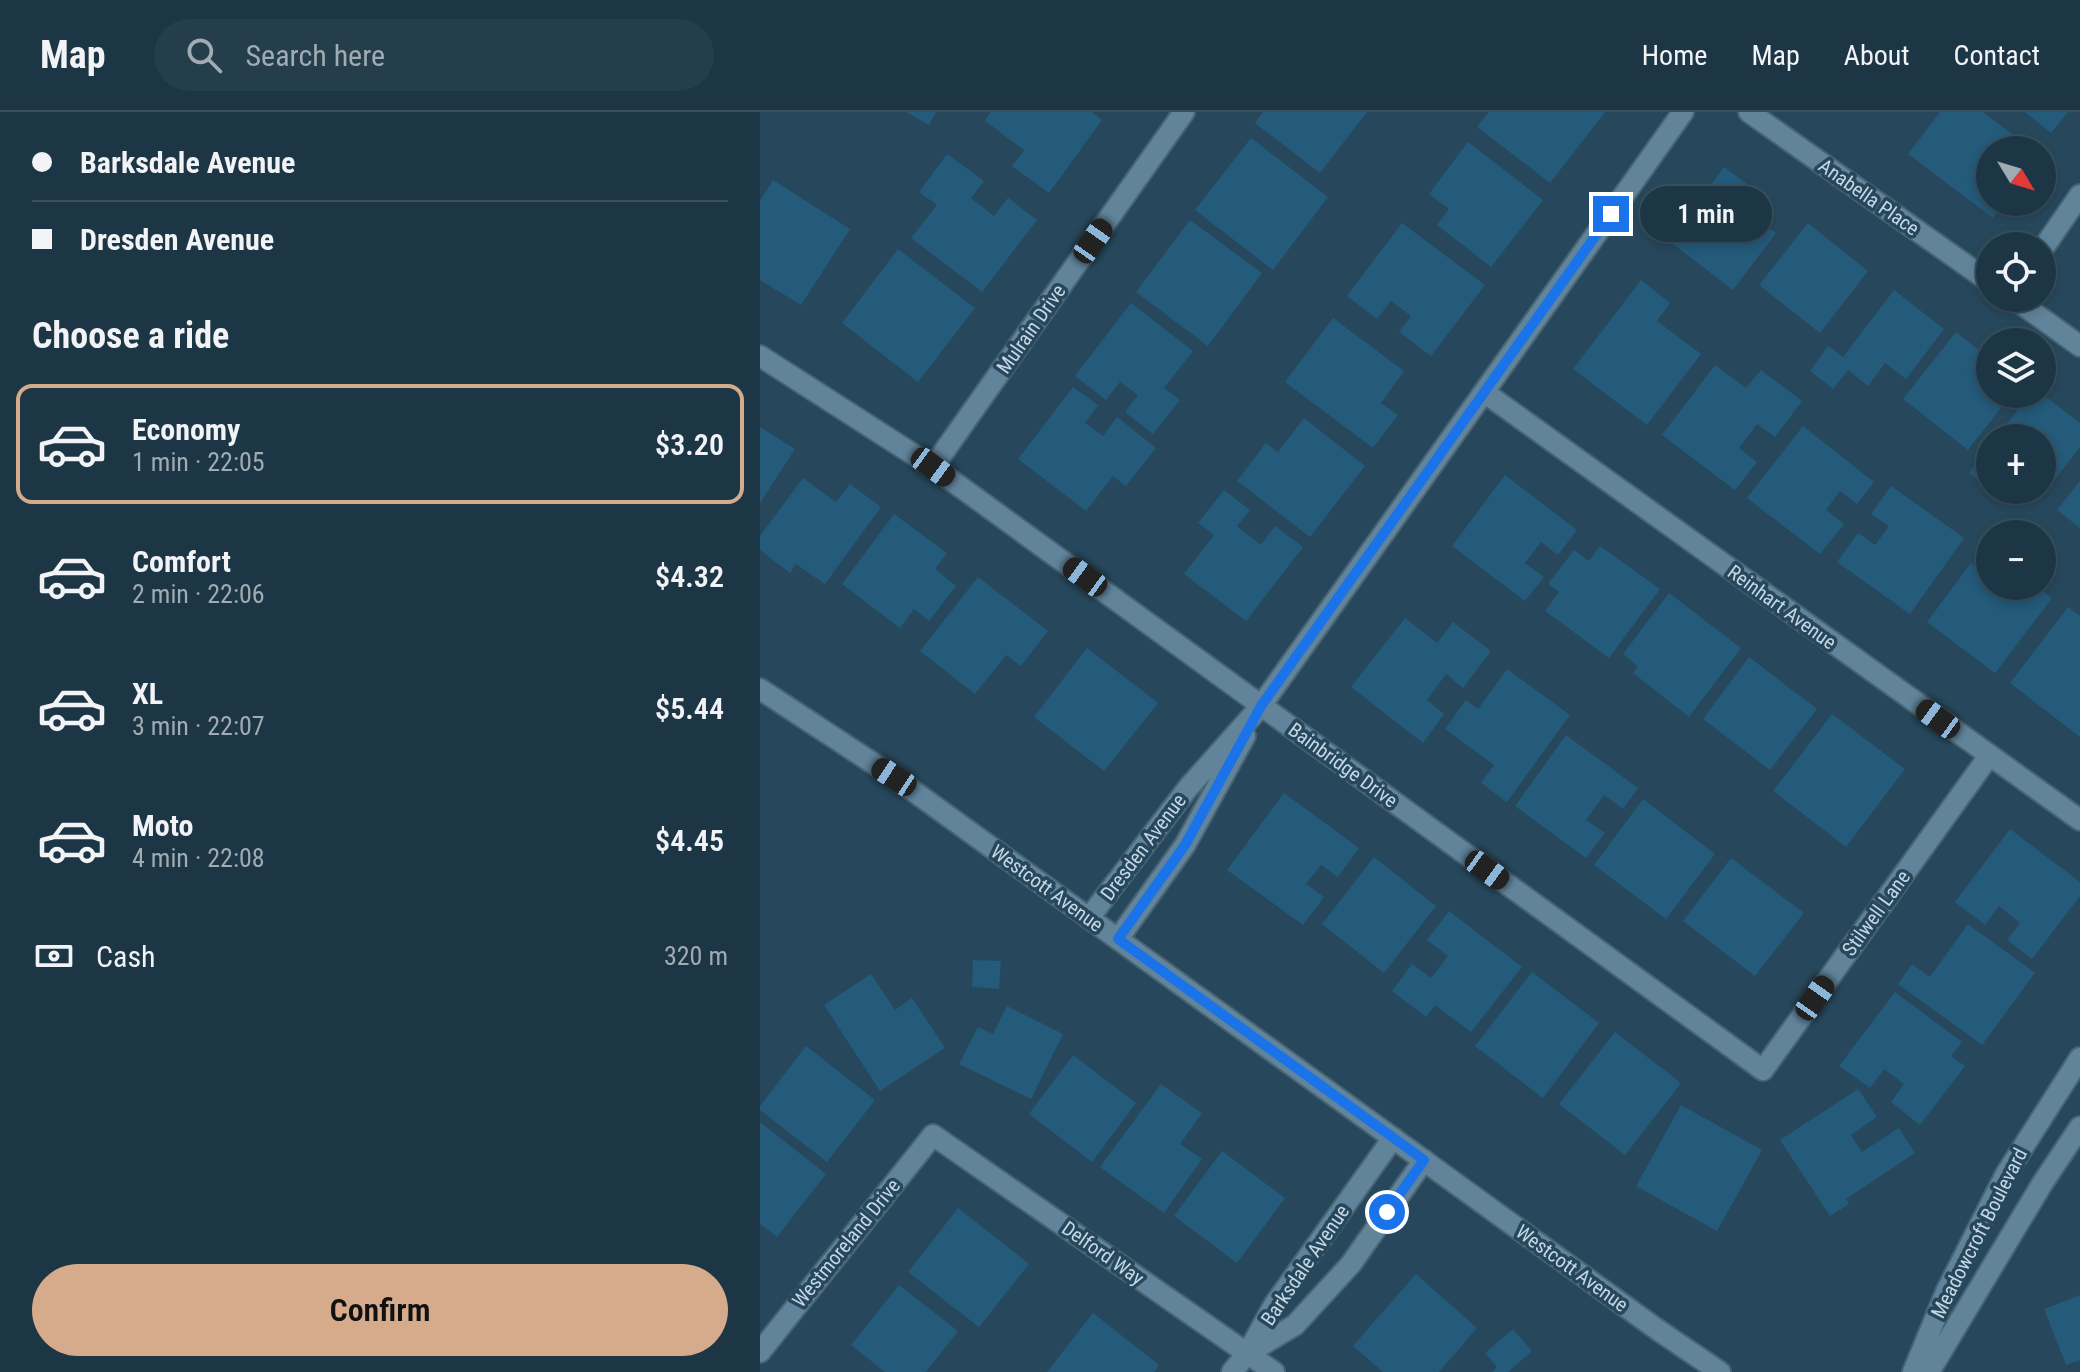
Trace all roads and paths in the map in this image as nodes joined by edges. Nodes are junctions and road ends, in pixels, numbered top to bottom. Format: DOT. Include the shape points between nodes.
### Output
graph roads {
  1 [pos="1683,112"];
  2 [pos="1749,112"];
  3 [pos="1181,113"];
  4 [pos="2080,195"];
  5 [pos="2054,232"];
  6 [pos="1976,272"];
  7 [pos="2033,312"];
  8 [pos="2080,346"];
  9 [pos="760,356"];
  10 [pos="1484,392"];
  11 [pos="933,467"];
  12 [pos="760,689"];
  13 [pos="1261,706"];
  14 [pos="1989,756"];
  15 [pos="2080,820"];
  16 [pos="1089,918"];
  17 [pos="1118,939"];
  18 [pos="2080,1058"];
  19 [pos="1763,1070"];
  20 [pos="2080,1127"];
  21 [pos="933,1135"];
  22 [pos="1393,1138"];
  23 [pos="1424,1160"];
  24 [pos="760,1352"];
  25 [pos="1247,1354"];
  26 [pos="1232,1372"];
  27 [pos="1274,1372"];
  28 [pos="1720,1372"];
  29 [pos="1913,1372"];
  30 [pos="1929,1372"];
  1 -- 10 [label="street, Dresden Avenue"];
  2 -- 6 [label="street, Anabella Place"];
  3 -- 11 [label="street, Mulrain Drive"];
  4 -- 5 [label="street"];
  7 -- 8 [label="street"];
  9 -- 11 [label="street, Bainbridge Drive"];
  10 -- 13 [label="street, Dresden Avenue"];
  10 -- 14 [label="street, Reinhart Avenue"];
  11 -- 13 [label="street, Bainbridge Drive"];
  12 -- 16 [label="street, Westcott Avenue" via="894,777"];
  13 -- 16 [label="street, Dresden Avenue" via="1188,788"];
  13 -- 17 [label="street, Dresden Avenue" via="1185,845"];
  13 -- 19 [label="street, Bainbridge Drive"];
  14 -- 15 [label="street, Reinhart Avenue"];
  14 -- 19 [label="street, Stilwell Lane"];
  16 -- 17 [label="street, Westcott Avenue"];
  17 -- 22 [label="street, Westcott Avenue"];
  18 -- 29 [label="street, Meadowcroft Boulevard" via="2006,1174 1947,1290"];
  20 -- 30 [label="street, Meadowcroft Boulevard"];
  21 -- 24 [label="street, Westmoreland Drive"];
  21 -- 25 [label="street, Delford Way"];
  22 -- 23 [label="street, Westcott Avenue"];
  22 -- 25 [label="street, Barksdale Avenue" via="1274,1305"];
  23 -- 25 [label="street, Barksdale Avenue" via="1351,1264 1295,1325"];
  23 -- 28 [label="street, Westcott Avenue"];
  25 -- 26 [label="street, Barksdale Avenue"];
  25 -- 27 [label="street, Delford Way"];
}
